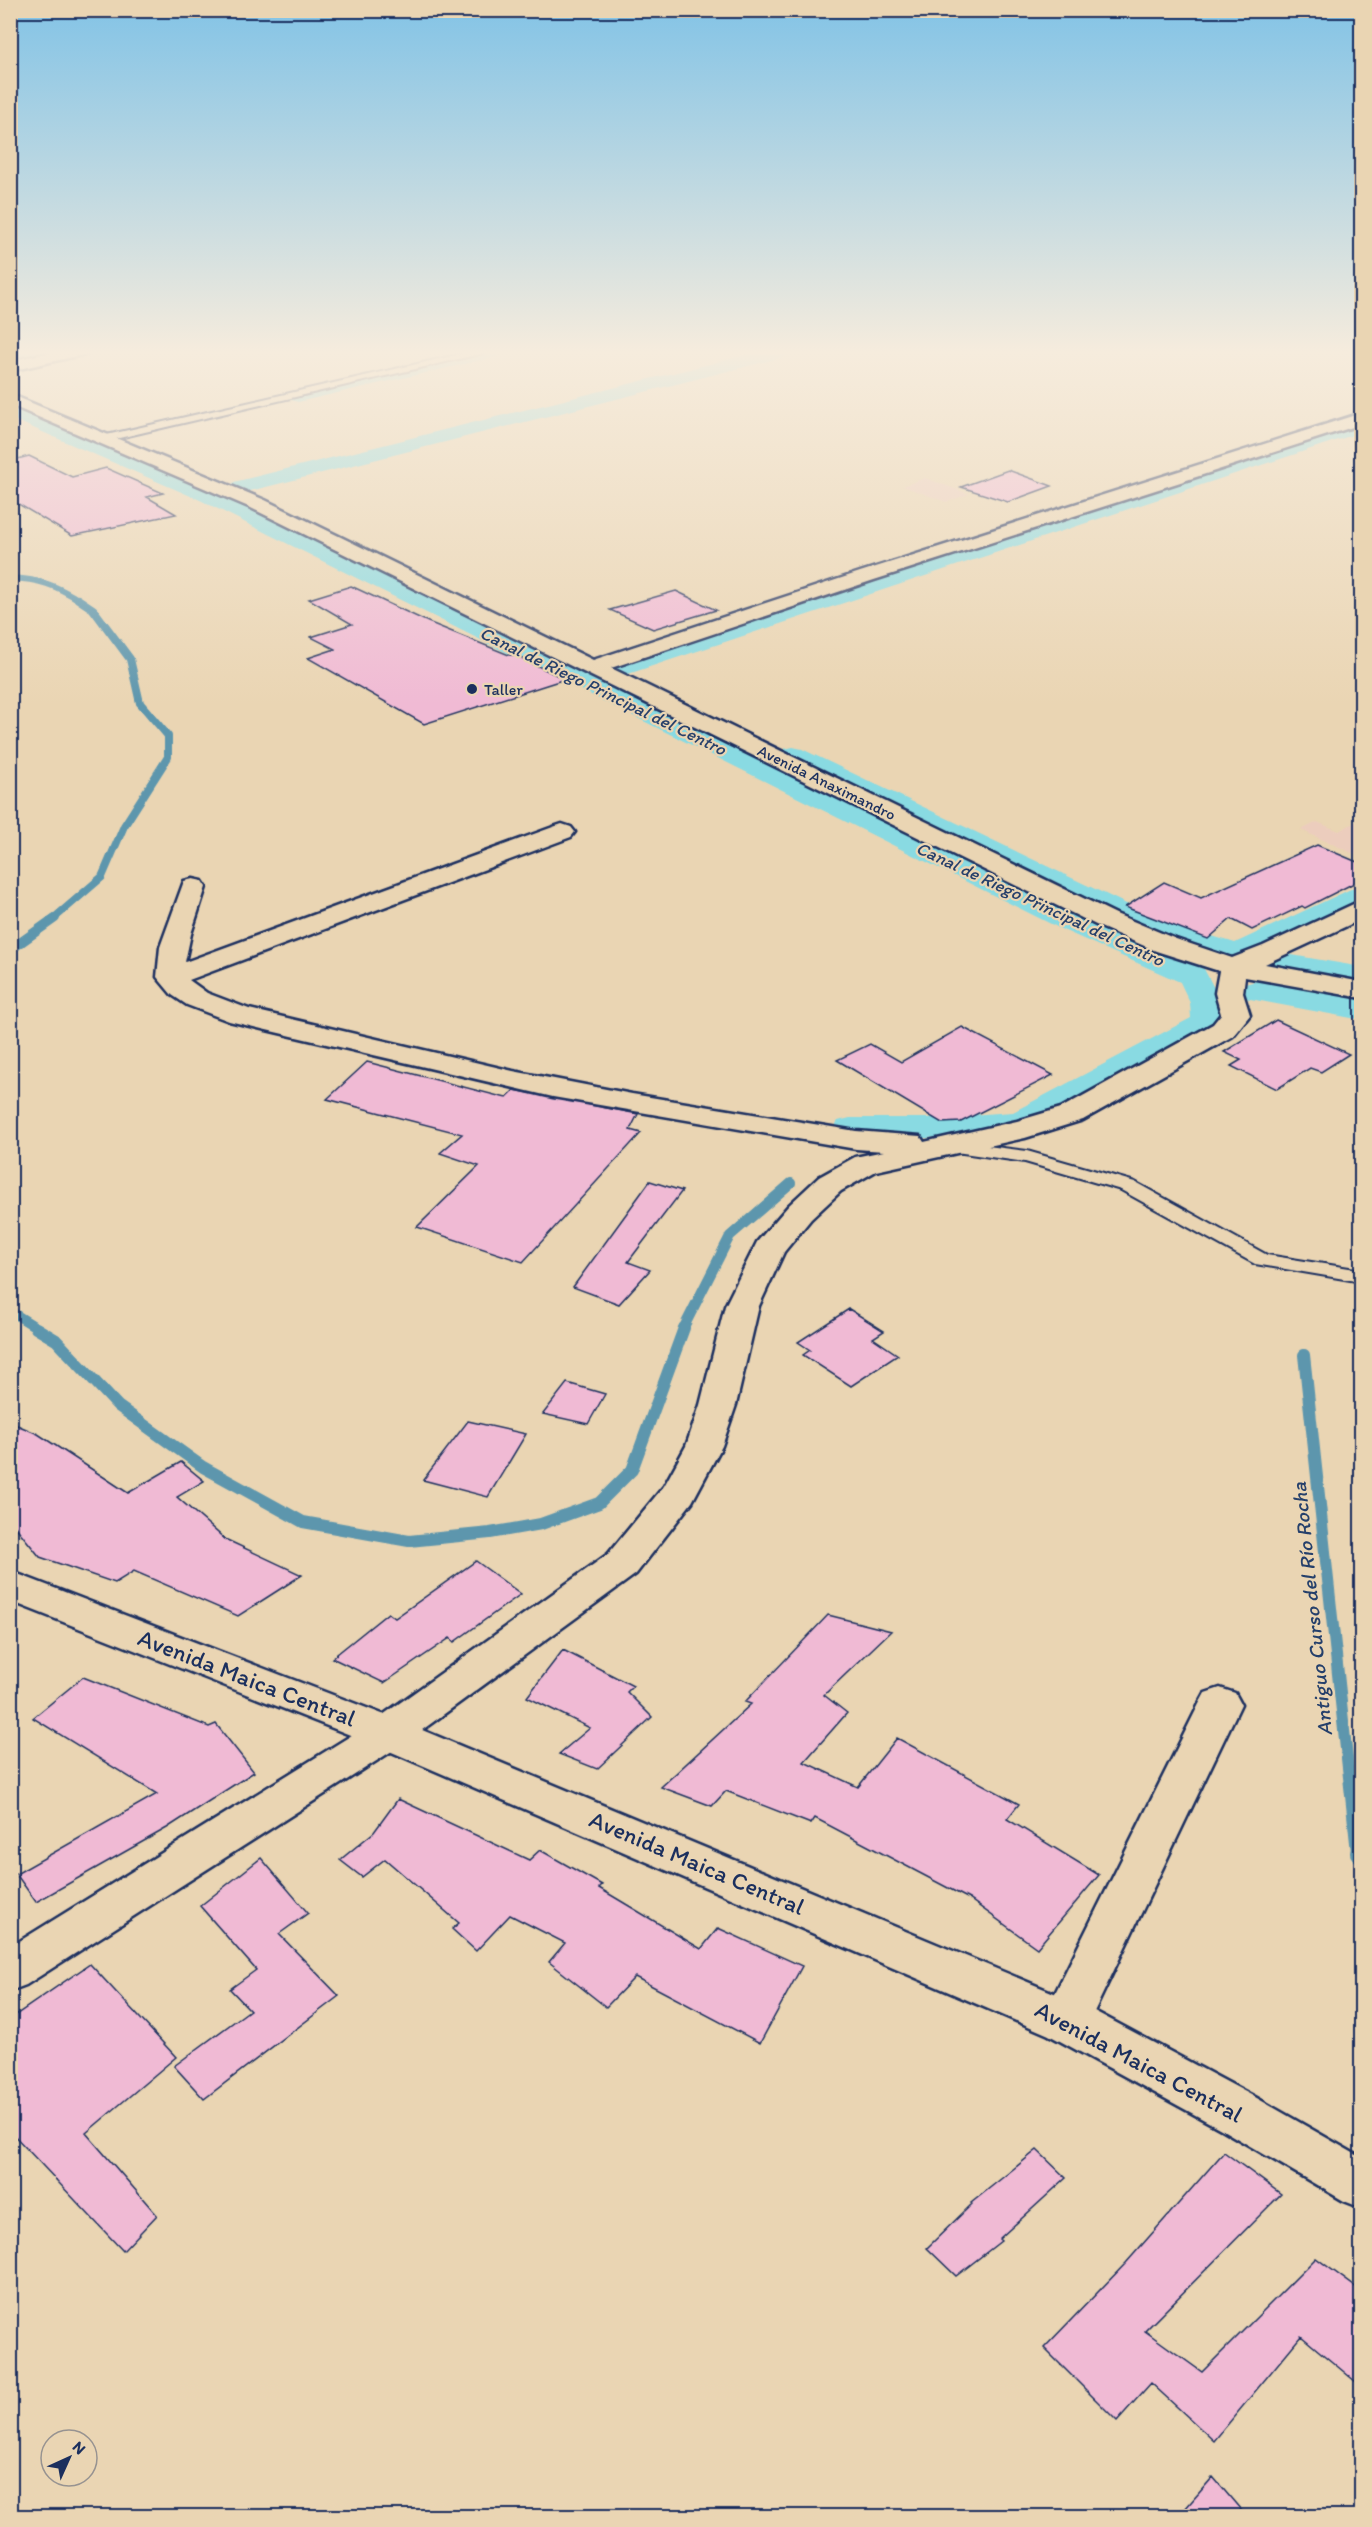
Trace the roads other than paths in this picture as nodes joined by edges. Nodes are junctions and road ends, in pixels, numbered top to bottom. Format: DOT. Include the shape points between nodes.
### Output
graph roads {
  1 [pos="174,469"];
  2 [pos="1202,469"];
  3 [pos="593,667"];
  4 [pos="562,832"];
  5 [pos="193,887"];
  6 [pos="1362,908"];
  7 [pos="1233,967"];
  8 [pos="171,977"];
  9 [pos="1362,990"];
  10 [pos="947,1146"];
  11 [pos="1362,1276"];
  12 [pos="10,1585"];
  13 [pos="1220,1704"];
  14 [pos="388,1733"];
  15 [pos="10,1971"];
  16 [pos="1066,2020"];
  17 [pos="1362,2186"];
  1 -- 3 [label="street, Avenida Anaximandro" via="258,504"];
  2 -- 3 [label="street"];
  3 -- 7 [label="street, Avenida Anaximandro" via="1107,920"];
  4 -- 8 [label="street"];
  5 -- 8 [label="street" via="171,960"];
  6 -- 7 [label="street"];
  7 -- 9 [label="street, Avenida Anaximandro"];
  7 -- 10 [label="street" via="1229,993 1236,1015 1223,1030 1072,1114 1025,1130"];
  8 -- 10 [label="street" via="196,999 230,1012 478,1073 856,1140"];
  10 -- 11 [label="lane" via="1027,1157 1128,1186 1262,1260"];
  10 -- 14 [label="street" via="866,1164 830,1184 800,1212 769,1249 742,1306 718,1405 704,1446 679,1493 622,1564"];
  12 -- 14 [label="street, Avenida Maica Central"];
  13 -- 16 [label="street"];
  14 -- 15 [label="street"];
  14 -- 16 [label="street, Avenida Maica Central"];
  16 -- 17 [label="street, Avenida Maica Central" via="1238,2113"];
}
